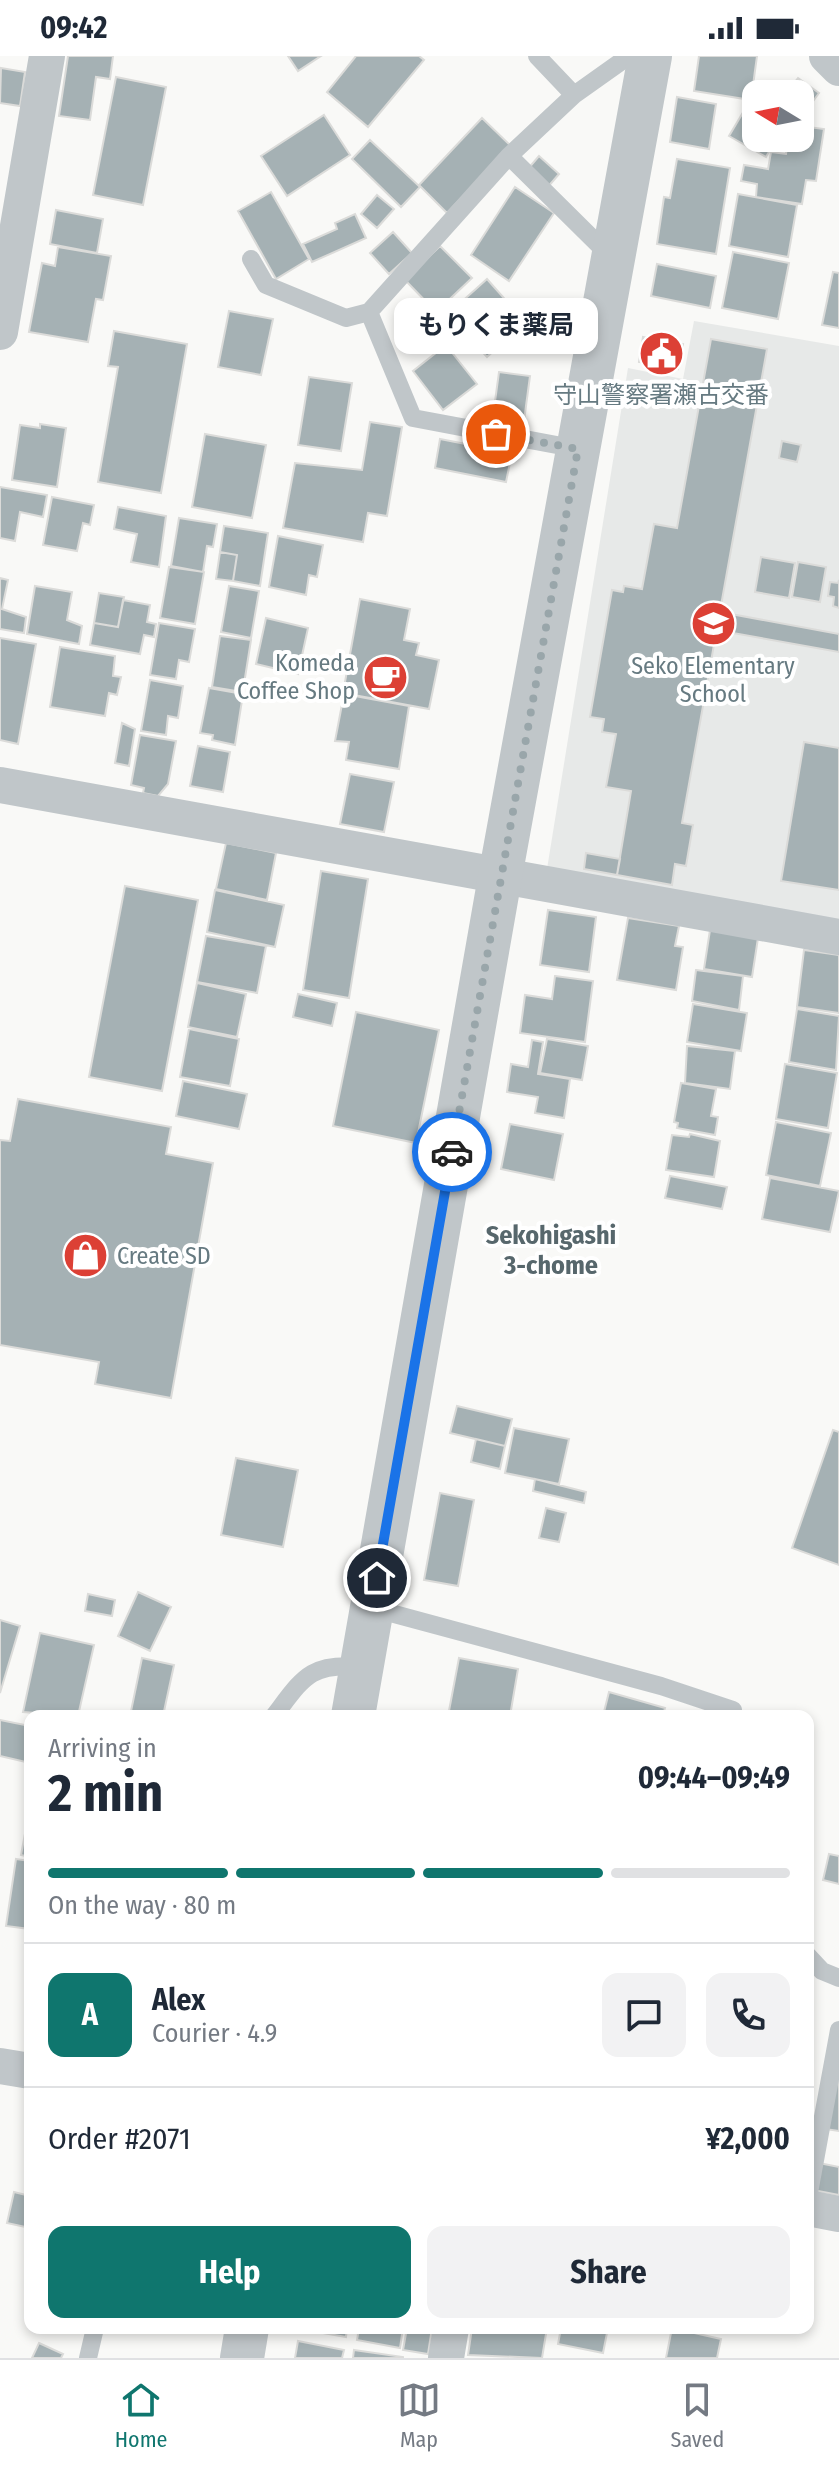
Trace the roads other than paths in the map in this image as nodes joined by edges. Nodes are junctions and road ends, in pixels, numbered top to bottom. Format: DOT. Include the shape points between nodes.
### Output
graph roads {
  1 [pos="47,56"];
  2 [pos="537,56"];
  3 [pos="629,56"];
  4 [pos="650,56"];
  5 [pos="827,56"];
  6 [pos="839,68"];
  7 [pos="574,95"];
  8 [pos="509,156"];
  9 [pos="13,182"];
  10 [pos="251,259"];
  11 [pos="613,259"];
  12 [pos="369,312"];
  13 [pos="0,332"];
  14 [pos="578,449"];
  15 [pos="0,785"];
  16 [pos="500,877"];
  17 [pos="839,937"];
  18 [pos="372,1608"];
  19 [pos="362,1667"];
  20 [pos="279,1710"];
  21 [pos="354,1710"];
  22 [pos="733,1710"];
  23 [pos="814,1962"];
  24 [pos="839,1978"];
  25 [pos="839,2030"];
  26 [pos="0,2066"];
  27 [pos="24,2070"];
  28 [pos="814,2165"];
  29 [pos="814,2209"];
  30 [pos="839,2214"];
  31 [pos="94,2334"];
  32 [pos="246,2334"];
  33 [pos="450,2334"];
  34 [pos="88,2358"];
  35 [pos="242,2358"];
  36 [pos="446,2358"];
  1 -- 9 [label="street"];
  2 -- 7 [label="lane"];
  3 -- 7 [label="lane"];
  4 -- 11 [label="street"];
  5 -- 6 [label="street"];
  7 -- 8 [label="lane"];
  8 -- 11 [label="lane"];
  8 -- 12 [label="lane"];
  9 -- 13 [label="street"];
  10 -- 12 [label="lane" via="266,285 346,318"];
  11 -- 14 [label="street"];
  12 -- 14 [label="lane" via="413,418"];
  14 -- 16 [label="street"];
  15 -- 16 [label="street"];
  16 -- 17 [label="street"];
  16 -- 18 [label="street"];
  18 -- 19 [label="street"];
  18 -- 22 [label="lane"];
  19 -- 20 [label="lane" via="336,1664 308,1672"];
  19 -- 21 [label="street"];
  23 -- 24 [label="lane"];
  25 -- 28 [label="lane"];
  26 -- 27 [label="street"];
  29 -- 30 [label="street"];
  31 -- 34 [label="lane"];
  32 -- 35 [label="street"];
  33 -- 36 [label="street"];
}
